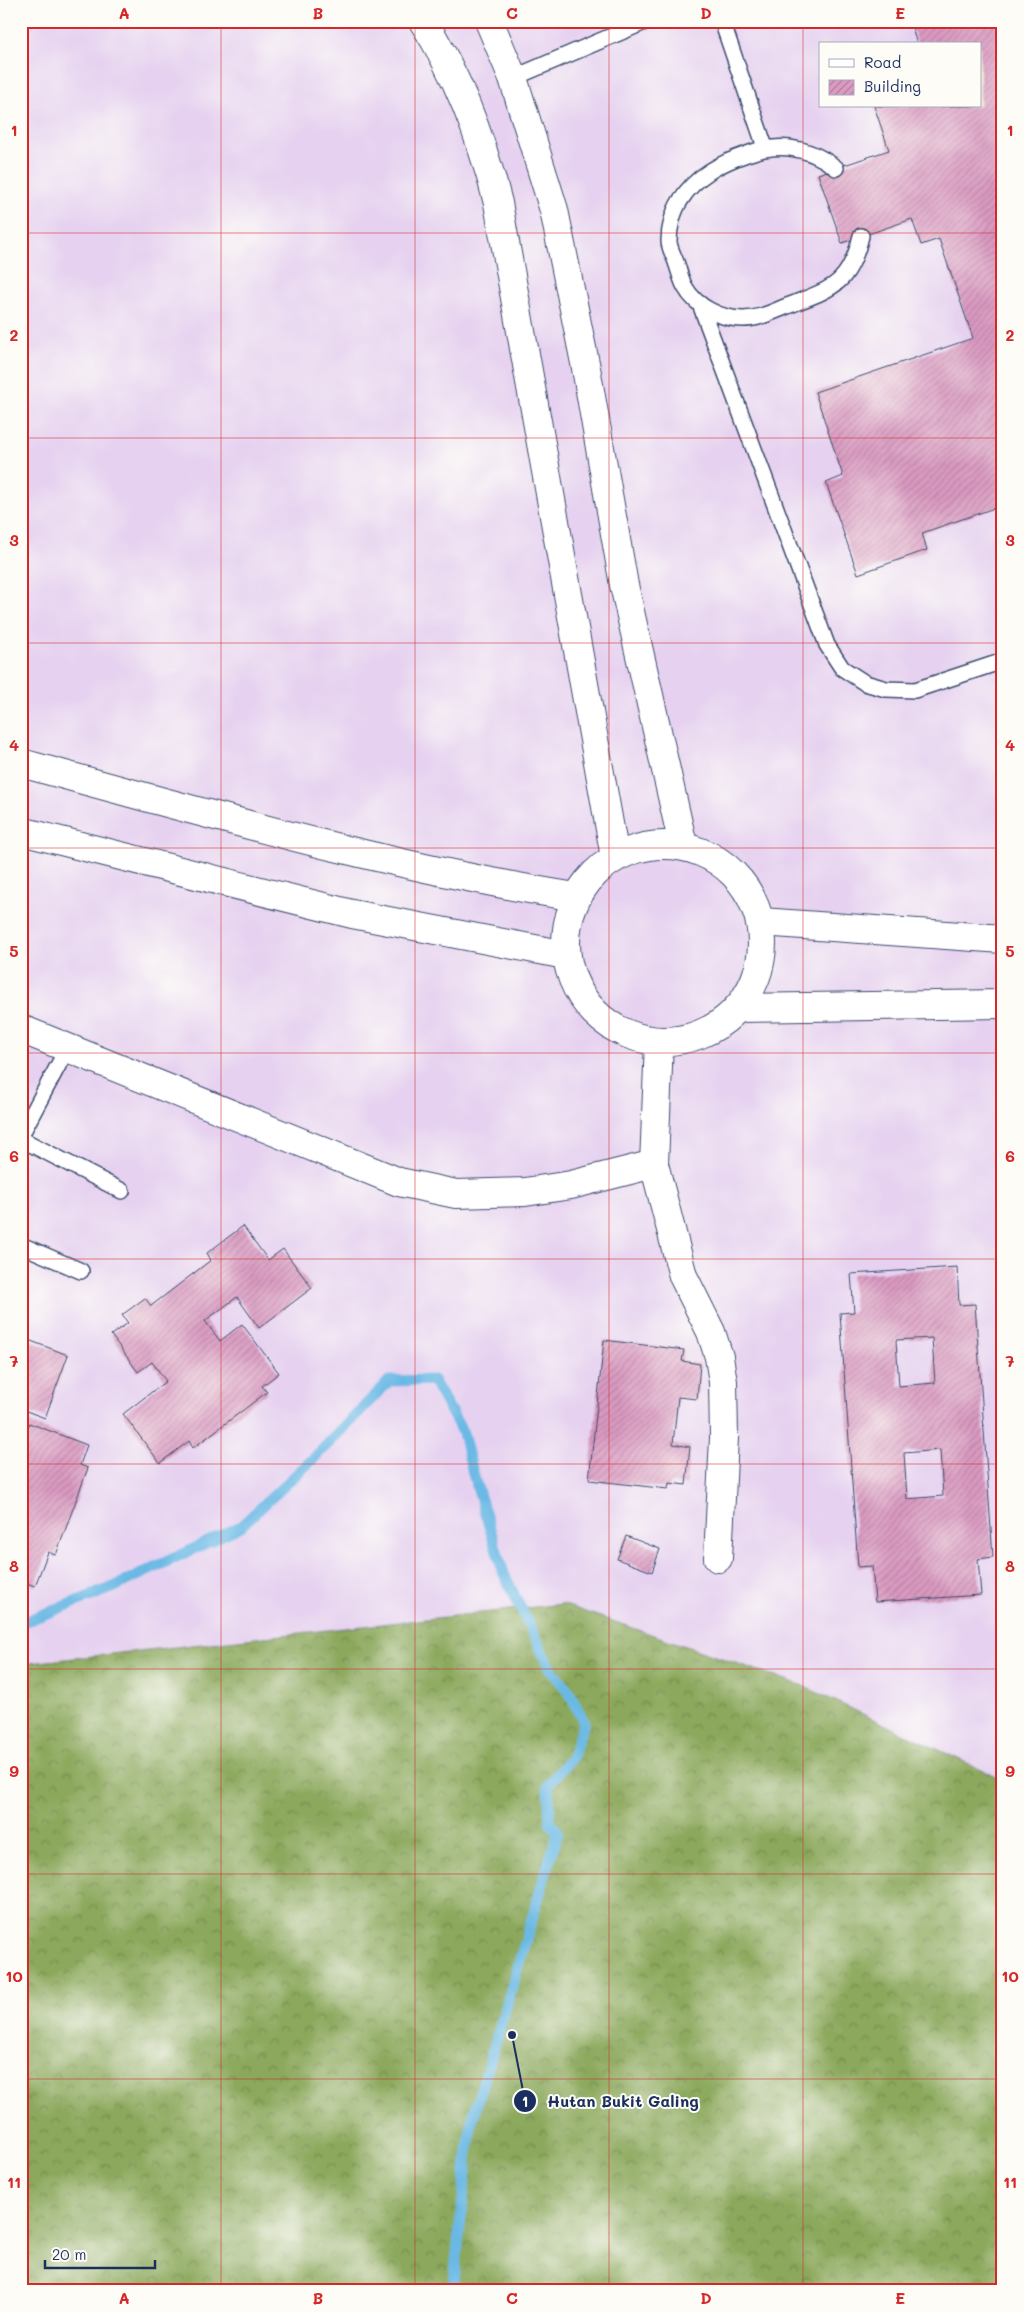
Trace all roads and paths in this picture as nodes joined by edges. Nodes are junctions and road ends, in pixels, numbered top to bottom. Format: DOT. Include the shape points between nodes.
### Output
graph roads {
  1 [pos="423,21"];
  2 [pos="647,21"];
  3 [pos="722,21"];
  4 [pos="496,23"];
  5 [pos="512,78"];
  6 [pos="765,147"];
  7 [pos="836,168"];
  8 [pos="860,236"];
  9 [pos="700,304"];
  10 [pos="1003,661"];
  11 [pos="21,763"];
  12 [pos="21,831"];
  13 [pos="684,846"];
  14 [pos="615,857"];
  15 [pos="576,898"];
  16 [pos="761,922"];
  17 [pos="1003,939"];
  18 [pos="566,955"];
  19 [pos="1003,1004"];
  20 [pos="739,1008"];
  21 [pos="21,1029"];
  22 [pos="658,1042"];
  23 [pos="68,1047"];
  24 [pos="21,1134"];
  25 [pos="21,1139"];
  26 [pos="654,1164"];
  27 [pos="122,1191"];
  28 [pos="21,1245"];
  29 [pos="81,1271"];
  30 [pos="718,1558"];
  1 -- 14 [label="street" via="470,114 486,155 498,202"];
  2 -- 5 [label="lane"];
  3 -- 6 [label="lane"];
  4 -- 5 [label="street"];
  5 -- 13 [label="street" via="554,210 586,368 624,586"];
  6 -- 7 [label="lane" via="804,151 822,157"];
  6 -- 9 [label="lane" via="722,162 705,174 680,201 672,220 668,242 686,288"];
  8 -- 9 [label="lane" via="850,270 829,290 760,317 742,319 721,316"];
  9 -- 10 [label="lane" via="827,645 842,668 865,683 915,690"];
  11 -- 15 [label="street" via="316,842 502,886"];
  12 -- 18 [label="street" via="352,914"];
  13 -- 14 [label="street" via="636,847"];
  13 -- 16 [label="street" via="725,864 753,900"];
  14 -- 15 [label="street" via="592,874"];
  15 -- 18 [label="street" via="569,916"];
  16 -- 17 [label="street"];
  16 -- 20 [label="street" via="760,968 752,989"];
  18 -- 22 [label="street" via="571,978 597,1015 615,1029 636,1038"];
  19 -- 20 [label="street"];
  20 -- 22 [label="street" via="703,1034"];
  21 -- 23 [label="street"];
  22 -- 26 [label="street"];
  23 -- 24 [label="lane"];
  23 -- 26 [label="street" via="399,1182 456,1194 525,1192 571,1185"];
  25 -- 27 [label="lane"];
  26 -- 30 [label="street" via="682,1276 711,1332 719,1357 724,1438"];
  28 -- 29 [label="lane"];
}
